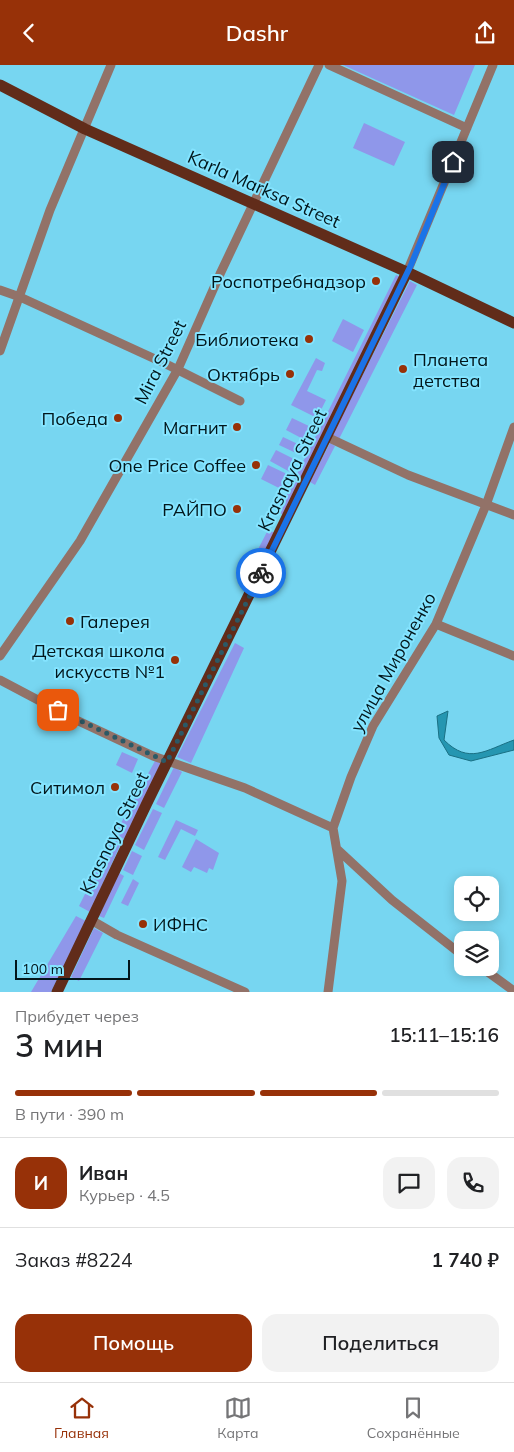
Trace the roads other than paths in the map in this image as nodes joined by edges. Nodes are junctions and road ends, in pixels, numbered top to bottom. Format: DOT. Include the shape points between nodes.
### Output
graph roads {
  1 [pos="111,65"];
  2 [pos="319,65"];
  3 [pos="329,65"];
  4 [pos="493,65"];
  5 [pos="0,85"];
  6 [pos="467,128"];
  7 [pos="85,129"];
  8 [pos="254,203"];
  9 [pos="407,272"];
  10 [pos="0,290"];
  11 [pos="20,297"];
  12 [pos="514,323"];
  13 [pos="0,351"];
  14 [pos="178,369"];
  15 [pos="240,401"];
  16 [pos="514,427"];
  17 [pos="327,437"];
  18 [pos="486,505"];
  19 [pos="514,515"];
  20 [pos="436,624"];
  21 [pos="0,656"];
  22 [pos="514,656"];
  23 [pos="0,680"];
  24 [pos="167,762"];
  25 [pos="333,828"];
  26 [pos="337,849"];
  27 [pos="91,920"];
  28 [pos="454,949"];
  29 [pos="493,976"];
  30 [pos="514,991"];
  31 [pos="57,992"];
  32 [pos="245,992"];
  33 [pos="328,992"];
  1 -- 7 [label="street"];
  2 -- 8 [label="street, Mira Street"];
  3 -- 6 [label="street"];
  4 -- 6 [label="street, Krasnaya Street"];
  5 -- 7 [label="main road, Karla Marksa Street"];
  6 -- 9 [label="street, Krasnaya Street"];
  7 -- 8 [label="main road, Karla Marksa Street"];
  7 -- 11 [label="street" via="50,210"];
  8 -- 9 [label="main road, Karla Marksa Street"];
  8 -- 14 [label="street, Mira Street"];
  9 -- 12 [label="main road, Karla Marksa Street"];
  9 -- 17 [label="main road, Krasnaya Street"];
  10 -- 11 [label="street"];
  11 -- 13 [label="street"];
  11 -- 14 [label="street"];
  14 -- 15 [label="street"];
  14 -- 21 [label="street, Mira Street" via="80,541"];
  16 -- 18 [label="street, улица Мироненко"];
  17 -- 18 [label="street" via="408,475"];
  17 -- 24 [label="main road, Krasnaya Street"];
  18 -- 19 [label="street"];
  18 -- 20 [label="street, улица Мироненко"];
  20 -- 22 [label="street"];
  20 -- 25 [label="street, улица Мироненко" via="373,727"];
  23 -- 24 [label="street"];
  24 -- 25 [label="street" via="196,775 245,788"];
  24 -- 27 [label="main road, Krasnaya Street"];
  25 -- 26 [label="street"];
  26 -- 28 [label="street" via="392,900"];
  26 -- 33 [label="street" via="342,881"];
  27 -- 31 [label="main road, Krasnaya Street"];
  27 -- 32 [label="street" via="125,939"];
  29 -- 30 [label="street"];
}
